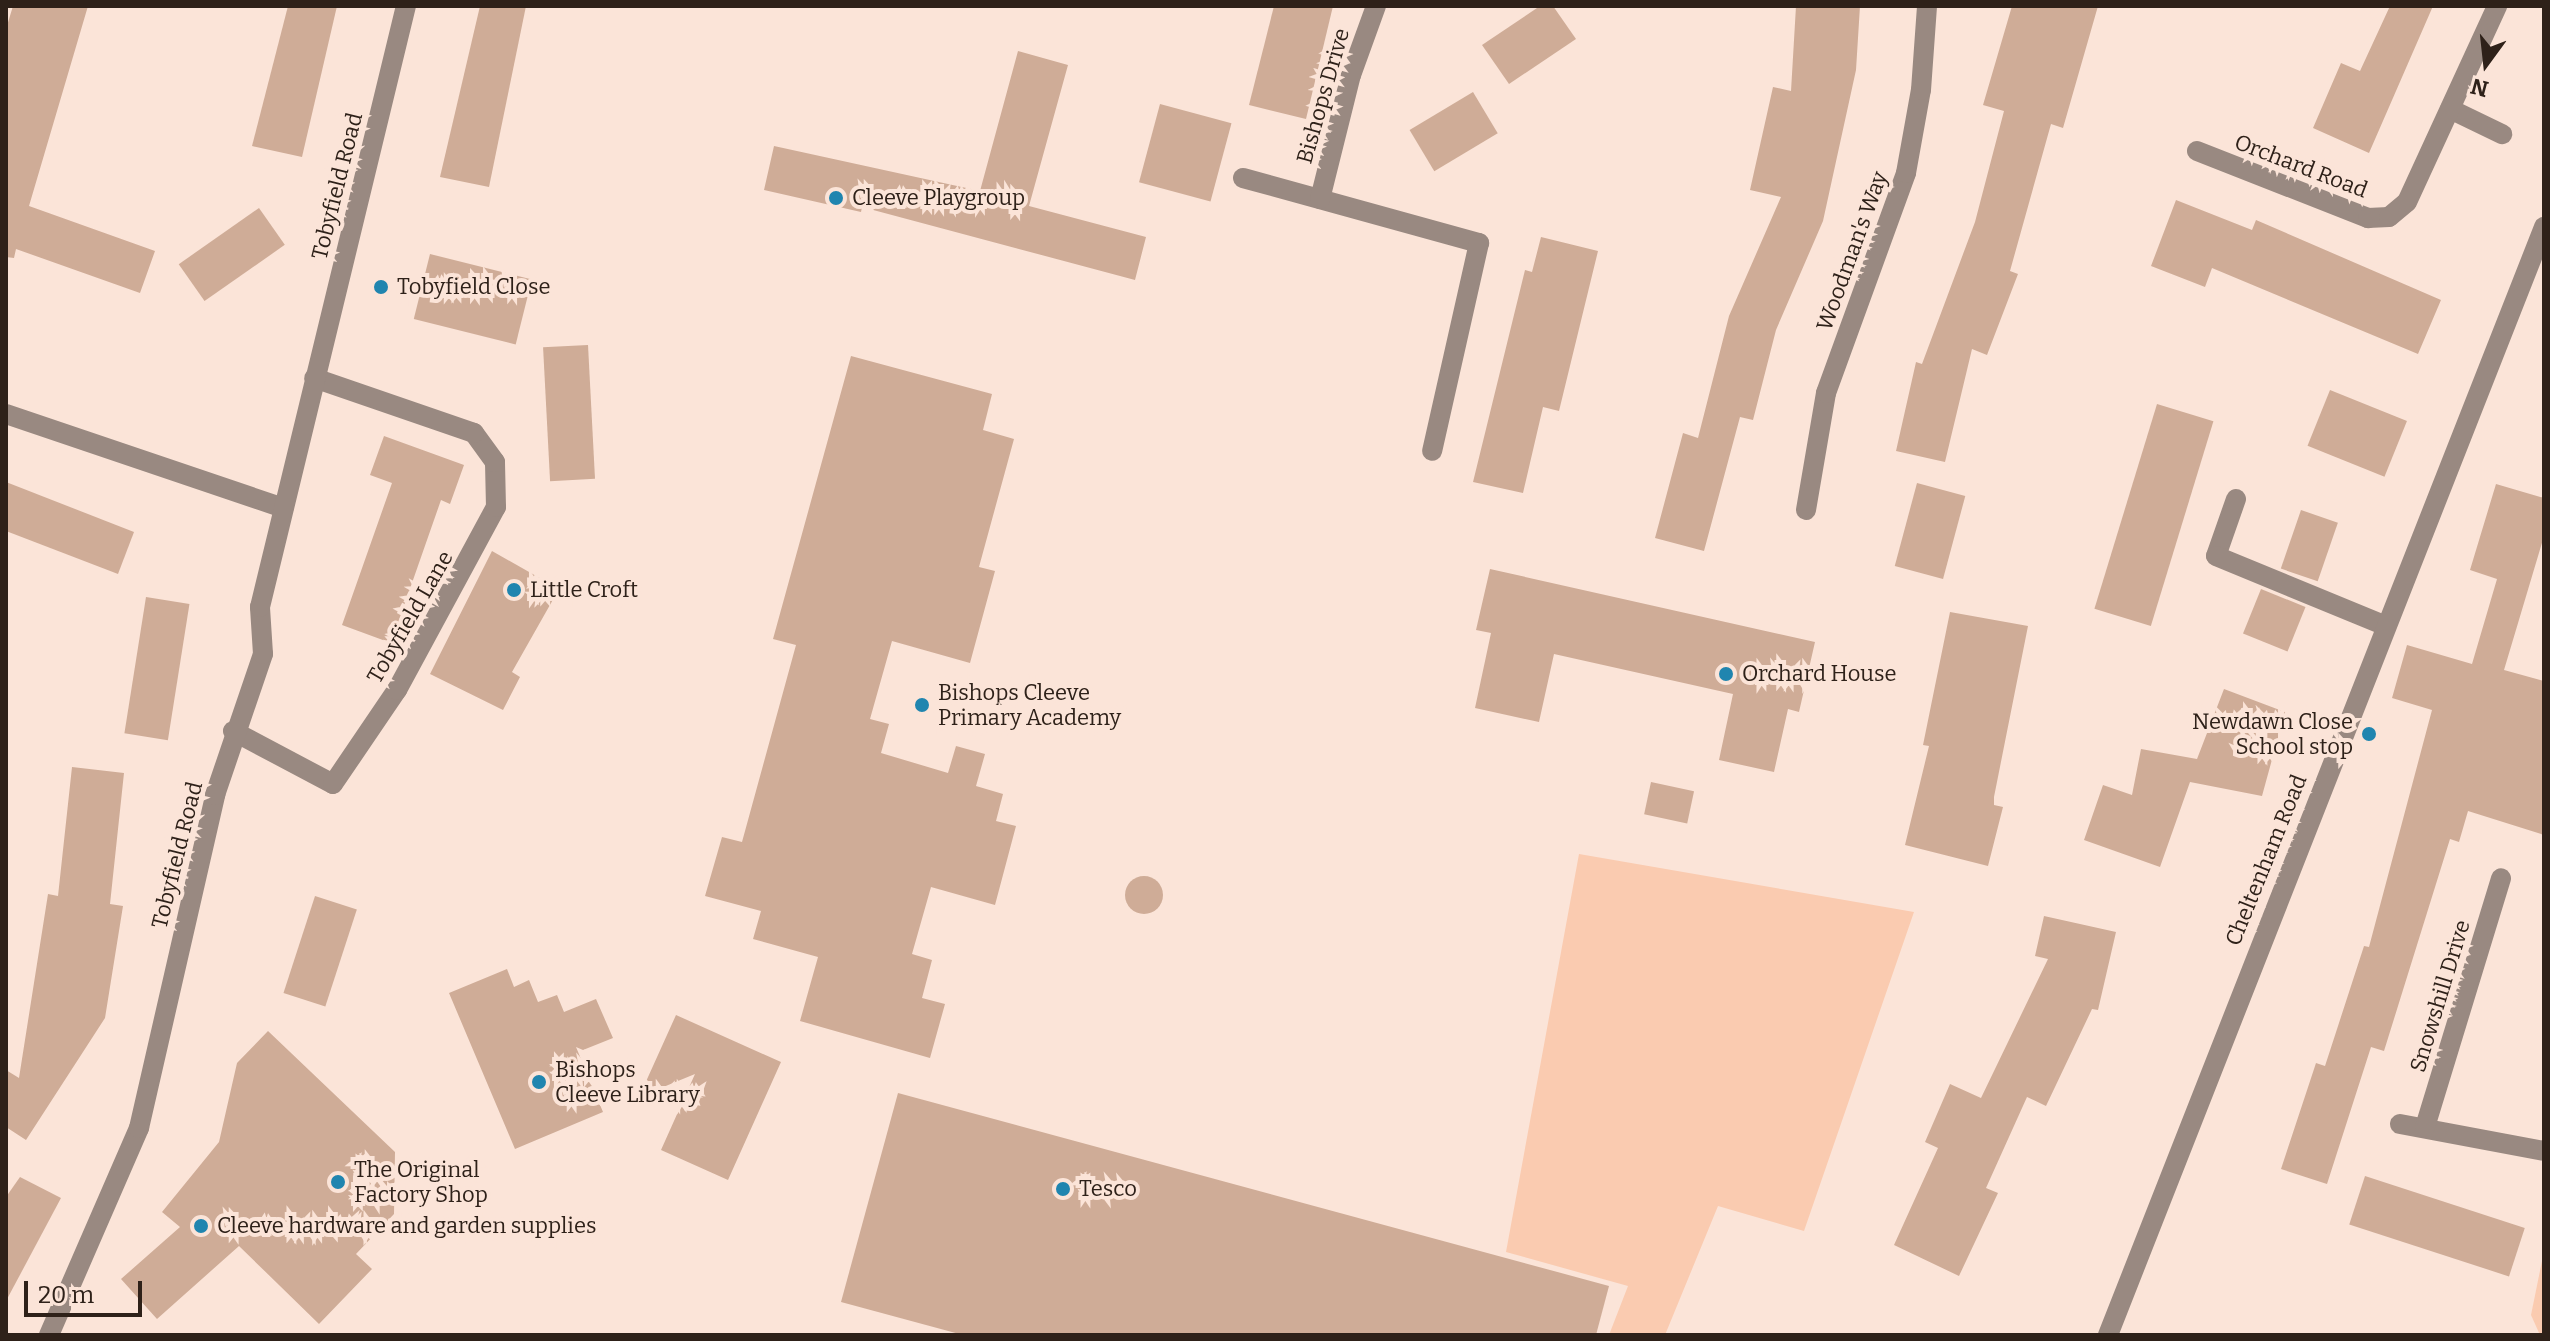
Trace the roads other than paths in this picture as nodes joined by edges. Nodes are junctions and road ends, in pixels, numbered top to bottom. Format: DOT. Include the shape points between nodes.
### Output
graph roads {
  1 [pos="406,6"];
  2 [pos="1376,6"];
  3 [pos="1927,6"];
  4 [pos="2497,6"];
  5 [pos="2450,109"];
  6 [pos="2502,134"];
  7 [pos="2197,151"];
  8 [pos="1243,178"];
  9 [pos="1320,199"];
  10 [pos="2544,227"];
  11 [pos="314,378"];
  12 [pos="6,414"];
  13 [pos="1432,451"];
  14 [pos="2236,499"];
  15 [pos="283,508"];
  16 [pos="1806,510"];
  17 [pos="2386,626"];
  18 [pos="233,731"];
  19 [pos="2501,878"];
  20 [pos="2400,1124"];
  21 [pos="2425,1127"];
  22 [pos="2544,1151"];
  23 [pos="49,1335"];
  24 [pos="2108,1335"];
  1 -- 11 [label="street, Tobyfield Road"];
  2 -- 9 [label="street, Bishops Drive" via="1351,75"];
  3 -- 16 [label="street, Woodman's Way" via="1921,90 1906,173 1826,393"];
  4 -- 5 [label="street, Orchard Road"];
  5 -- 6 [label="street"];
  5 -- 7 [label="street, Orchard Road" via="2407,202 2379,219"];
  8 -- 9 [label="street"];
  9 -- 13 [label="street" via="1479,243"];
  10 -- 17 [label="street, Cheltenham Road"];
  11 -- 15 [label="street, Tobyfield Road"];
  11 -- 18 [label="street, Tobyfield Lane" via="474,433 495,462 496,507 459,585 333,784 296,759"];
  12 -- 15 [label="street"];
  14 -- 17 [label="street" via="2216,556"];
  15 -- 18 [label="street, Tobyfield Road" via="260,607 263,654"];
  17 -- 24 [label="street, Cheltenham Road"];
  18 -- 23 [label="street, Tobyfield Road" via="139,1128"];
  19 -- 21 [label="street, Snowshill Drive"];
  20 -- 21 [label="street"];
  21 -- 22 [label="street"];
}
